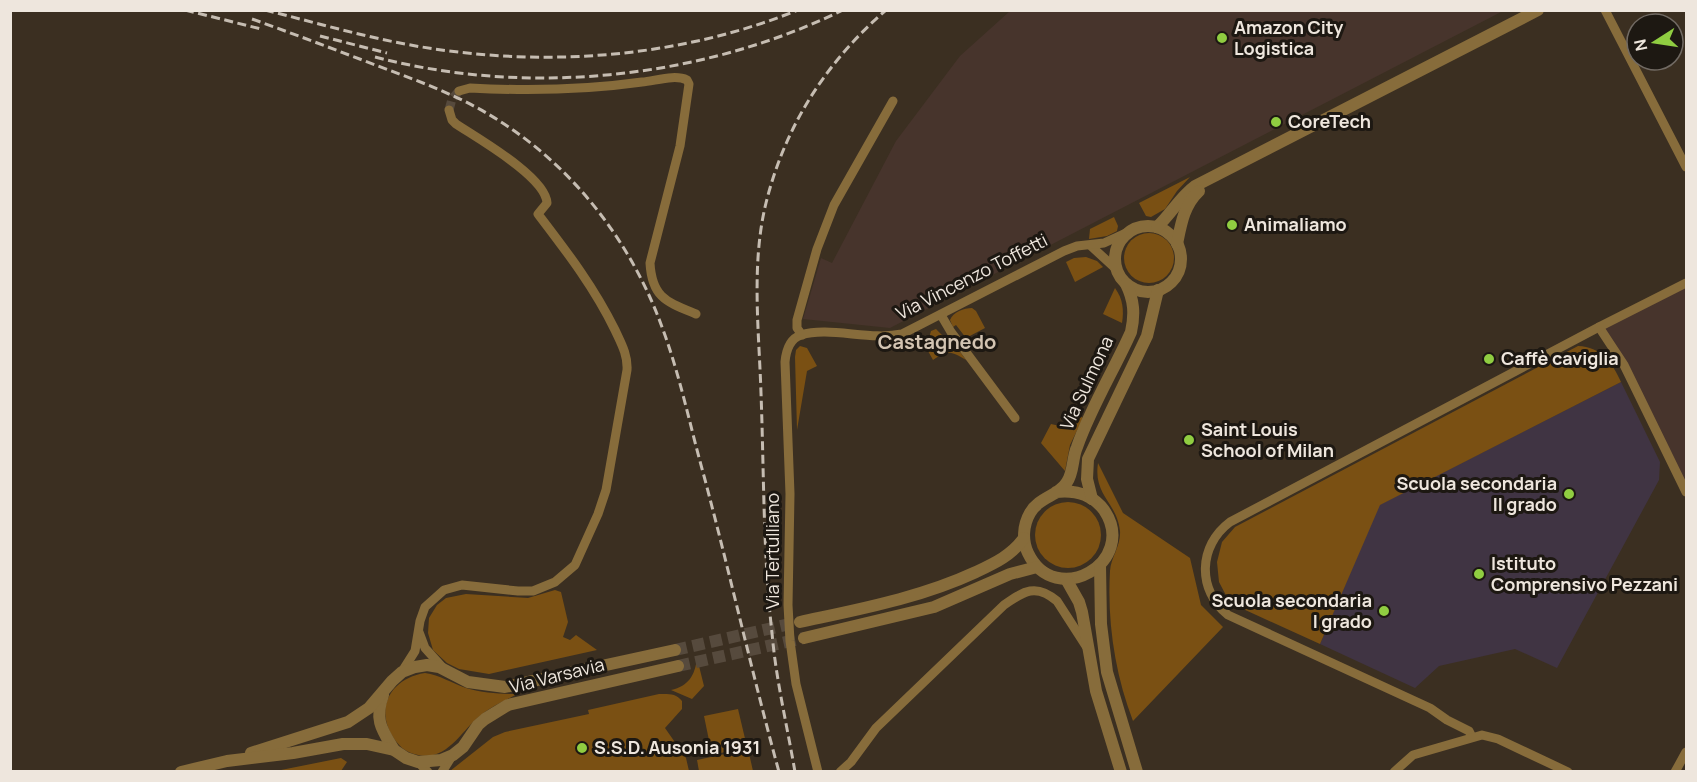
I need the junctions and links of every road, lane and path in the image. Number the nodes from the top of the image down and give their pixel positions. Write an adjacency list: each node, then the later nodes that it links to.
1 (1538, 10): 7 (street)
2 (1605, 10): 6 (street)
3 (459, 91): 16 (street)
4 (893, 101): 19 (street)
5 (449, 110): 29 (street)
6 (1686, 166)
7 (1209, 181): 8 (street); 10 (street)
8 (1157, 227): 9 (street, Via Vincenzo Toffetti); 10 (street)
9 (1128, 232): 11 (street, Via Vincenzo Toffetti); 12 (street)
10 (1177, 244): 15 (street)
11 (1091, 246): 12 (street); 17 (street, Via Vincenzo Toffetti)
12 (1116, 269): 14 (street)
13 (1686, 283): 18 (street)
14 (1126, 284): 15 (street); 21 (street, Via Sulmona)
15 (1158, 290): 23 (street, Via Sulmona)
16 (696, 314)
17 (941, 315): 19 (street, Via Vincenzo Toffetti); 20 (street)
18 (1599, 327): 22 (street); 37 (street)
19 (802, 335): 46 (street, Via Tertulliano)
20 (1015, 418)
21 (1056, 492): 23 (street); 24 (street, Via Sulmona)
22 (1686, 492)
23 (1092, 499): 25 (street, Via Sulmona)
24 (1024, 538): 26 (street); 28 (street)
25 (1100, 565): 27 (street); 49 (street, Via Sulmona)
26 (1037, 567): 27 (street); 30 (street)
27 (1066, 579): 31 (street)
28 (800, 622)
29 (419, 632): 34 (street); 35 (street)
30 (804, 638)
31 (1087, 647): 47 (street); 48 (street)
32 (675, 650): 35 (street, Via Varsavia)
33 (678, 666): 40 (street, Via Varsavia)
34 (402, 672): 35 (street, Via Varsavia); 36 (street)
35 (448, 672)
36 (384, 692): 38 (street); 41 (street)
37 (1477, 736): 50 (street); 51 (street)
38 (394, 750): 41 (street); 42 (street)
39 (1686, 752): 52 (street)
40 (453, 755): 42 (street); 45 (street)
41 (227, 761): 43 (street)
42 (418, 762): 44 (street)
43 (181, 771)
44 (428, 771)
45 (442, 771)
46 (818, 771)
47 (840, 771)
48 (1121, 771)
49 (1137, 771)
50 (1395, 771)
51 (1568, 771)
52 (1676, 771)

